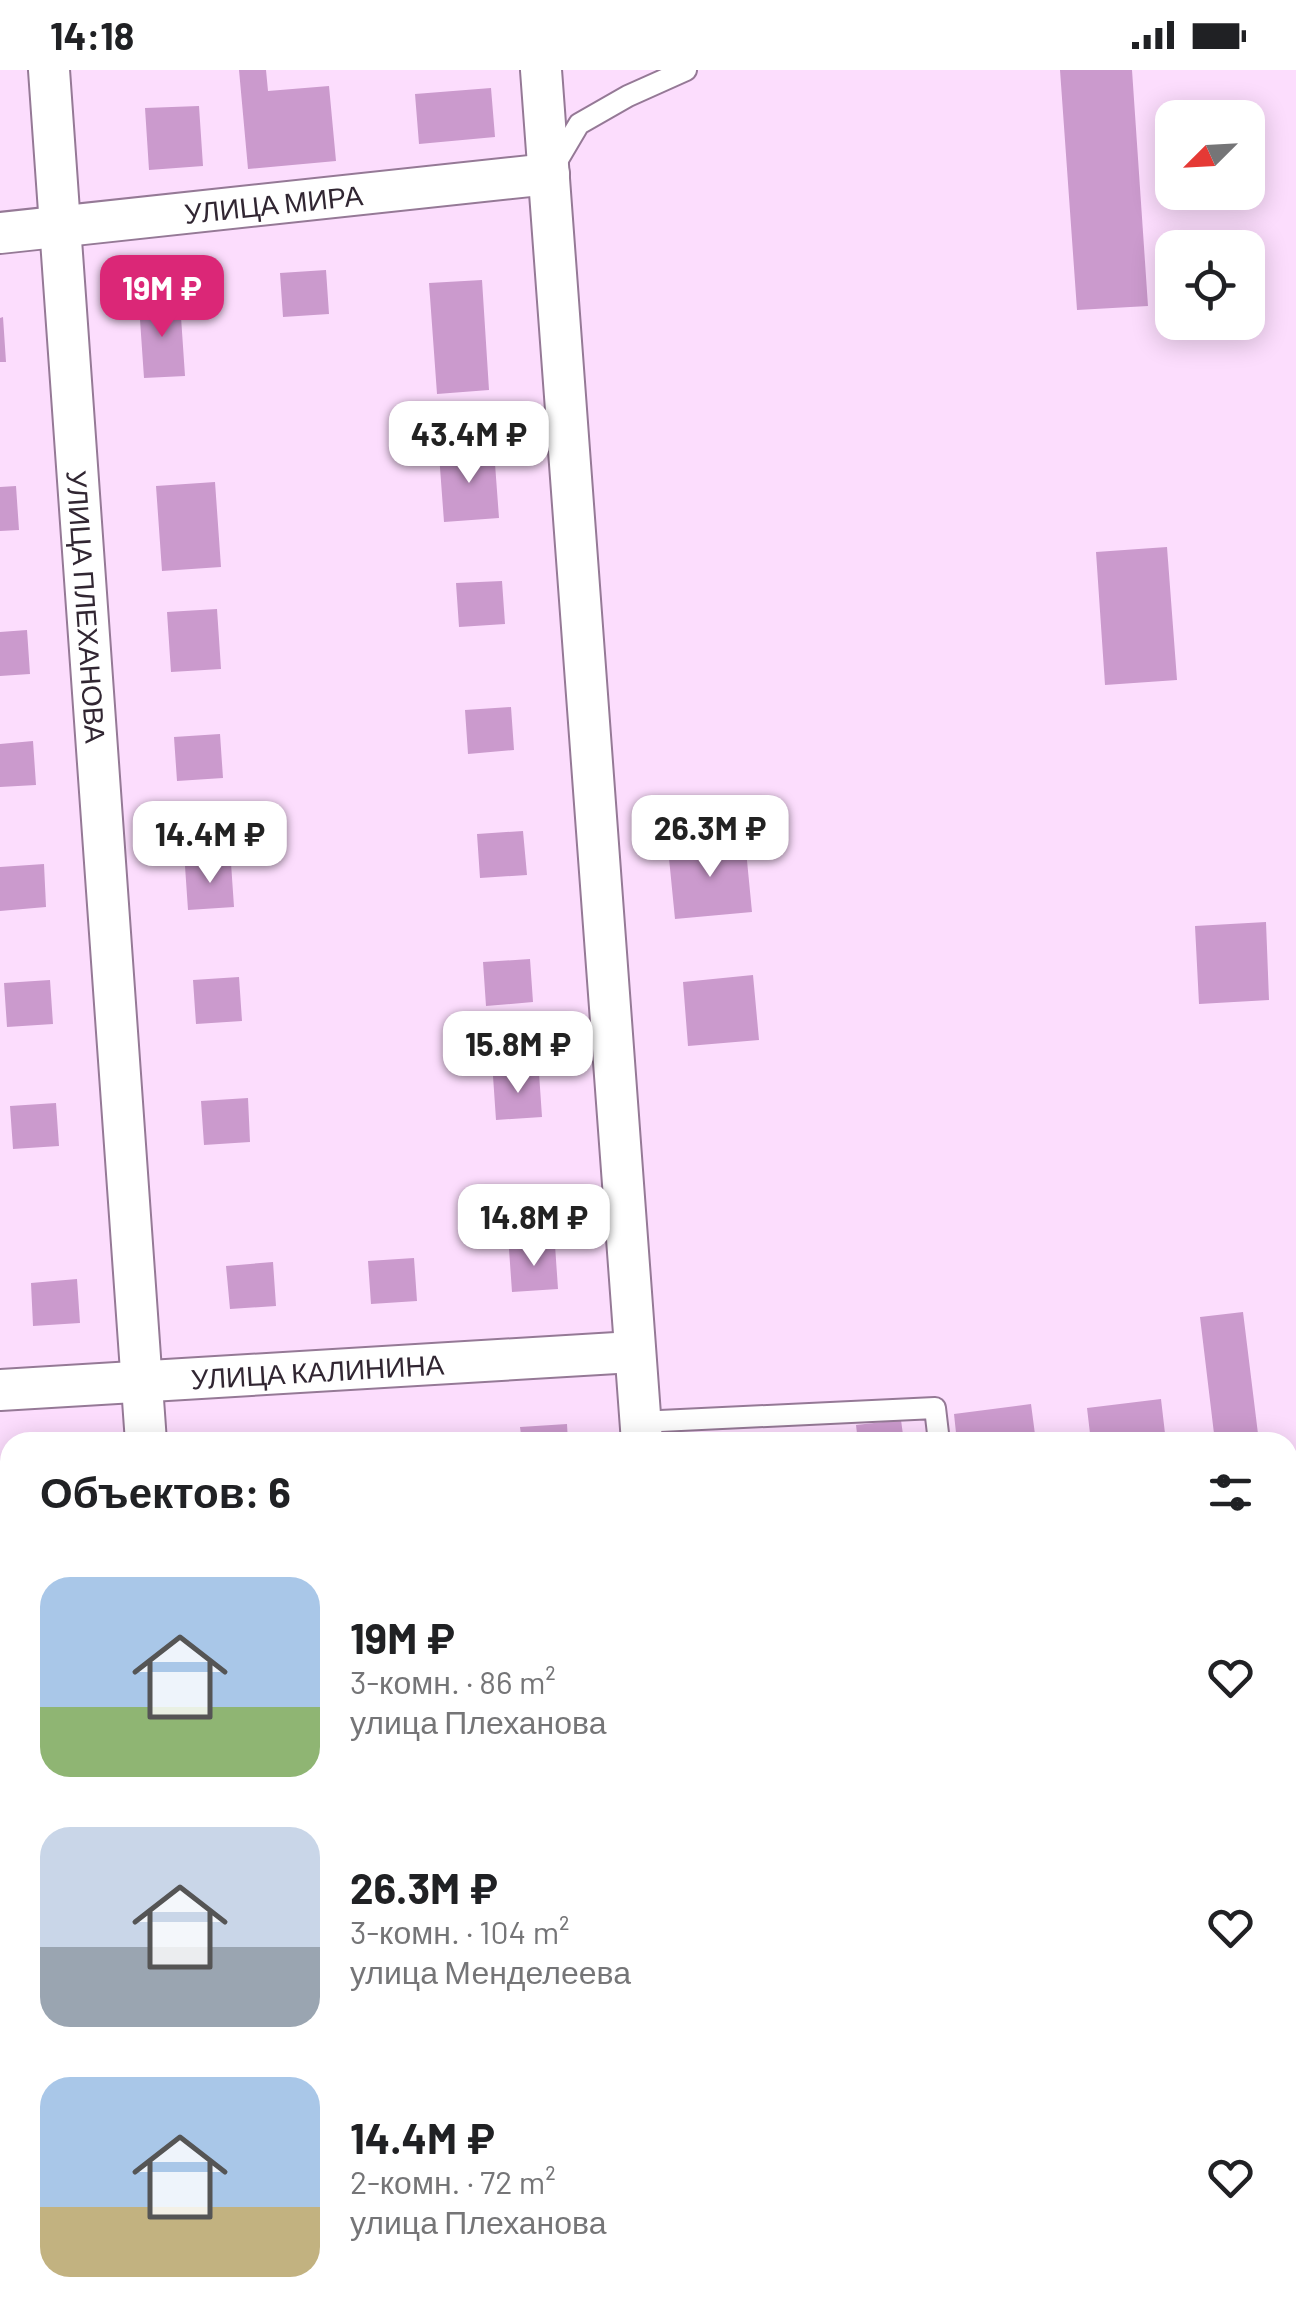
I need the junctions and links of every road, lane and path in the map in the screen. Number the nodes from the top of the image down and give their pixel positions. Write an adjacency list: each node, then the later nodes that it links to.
1 (49, 70): 5 (street, УЛИЦА ПЛЕХАНОВА)
2 (541, 70): 4 (street)
3 (686, 70): 4 (lane)
4 (549, 174): 5 (street, УЛИЦА МИРА); 7 (street)
5 (60, 228): 6 (street, УЛИЦА МИРА); 8 (street, УЛИЦА ПЛЕХАНОВА)
6 (0, 234)
7 (633, 1352): 8 (street, УЛИЦА КАЛИНИНА); 11 (street)
8 (141, 1380): 9 (street, УЛИЦА КАЛИНИНА); 10 (street, УЛИЦА ПЛЕХАНОВА)
9 (0, 1390)
10 (145, 1432)
11 (641, 1432): 12 (lane)
12 (938, 1432)

